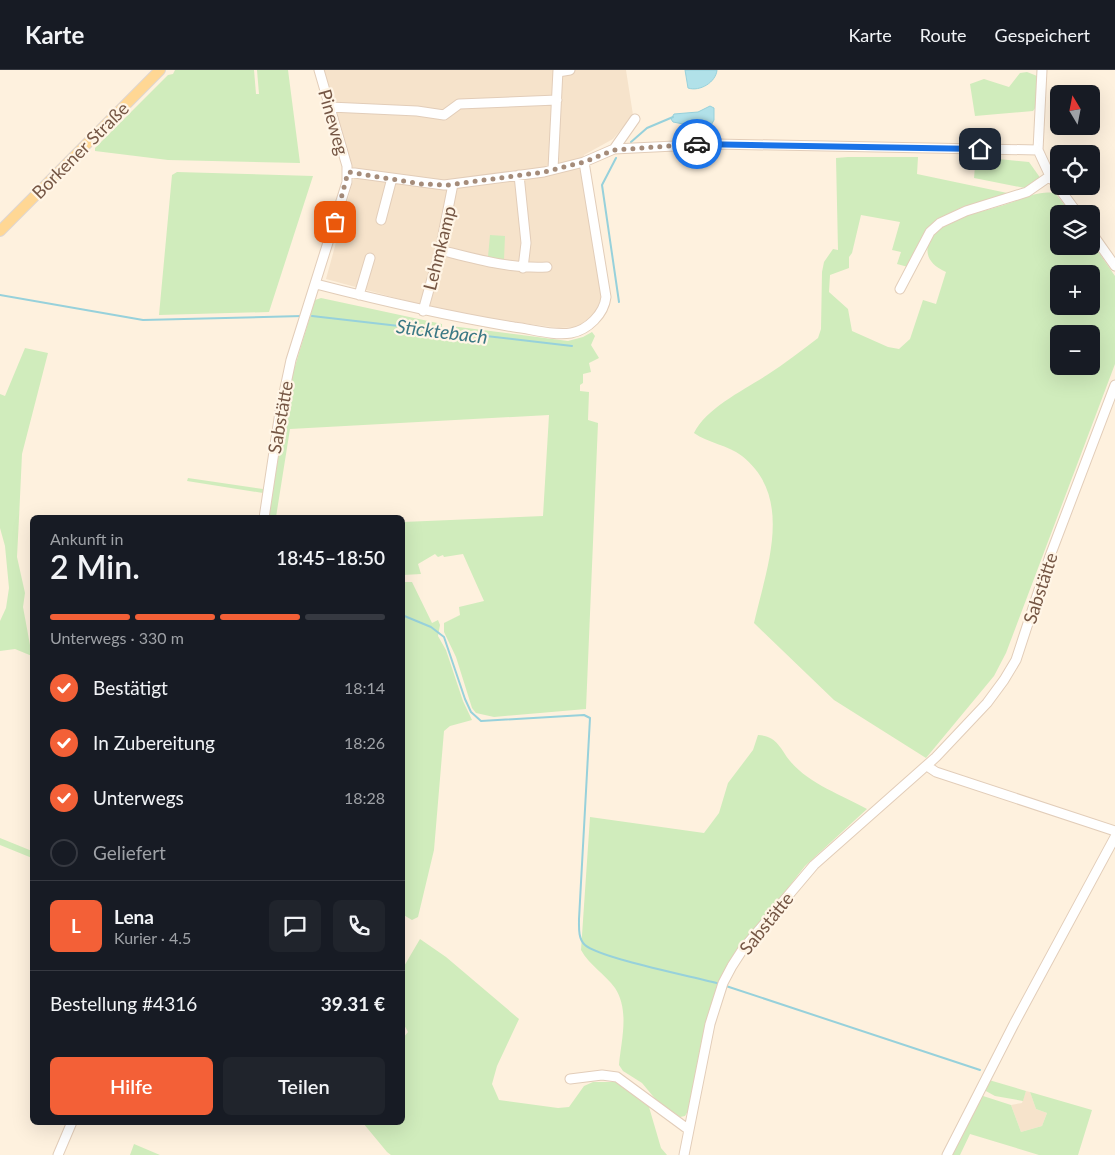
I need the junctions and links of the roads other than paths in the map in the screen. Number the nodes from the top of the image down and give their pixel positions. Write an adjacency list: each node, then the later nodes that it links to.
1 (160, 70): 19 (main road, Borkener Straße)
2 (319, 70): 7 (street, Pineweg)
3 (570, 70): 5 (street)
4 (1042, 70): 10 (street)
5 (558, 71): 6 (street)
6 (556, 100): 7 (street); 12 (street)
7 (330, 107): 13 (street, Pineweg)
8 (635, 119): 9 (street)
9 (614, 150): 10 (street); 11 (street)
10 (1038, 150): 15 (street)
11 (584, 162): 12 (street); 29 (street)
12 (553, 170): 14 (street)
13 (348, 172): 16 (street); 26 (street, Pineweg)
14 (519, 175): 17 (street); 25 (street)
15 (1050, 176): 27 (street)
16 (392, 178): 17 (street); 18 (street)
17 (453, 184): 21 (street, Lehmkamp)
18 (380, 220)
19 (0, 230)
20 (1100, 245): 23 (street)
21 (440, 250): 25 (street); 29 (street, Lehmkamp)
22 (370, 258): 28 (street)
23 (1115, 266)
24 (547, 267): 25 (street)
25 (523, 268)
26 (316, 284): 28 (street); 30 (street, Pineweg)
27 (900, 289)
28 (359, 295): 29 (street)
29 (423, 311)
30 (306, 318): 33 (street, Sabstätte)
31 (1115, 385): 32 (street, Sabstätte)
32 (1112, 404): 34 (street, Sabstätte)
33 (264, 515)
34 (927, 766): 35 (street); 39 (street, Sabstätte)
35 (1115, 832)
36 (1115, 836): 42 (street)
37 (570, 1079): 39 (street)
38 (71, 1125): 40 (street)
39 (689, 1130): 41 (street, Sabstätte)
40 (58, 1155)
41 (684, 1155)
42 (947, 1155)

